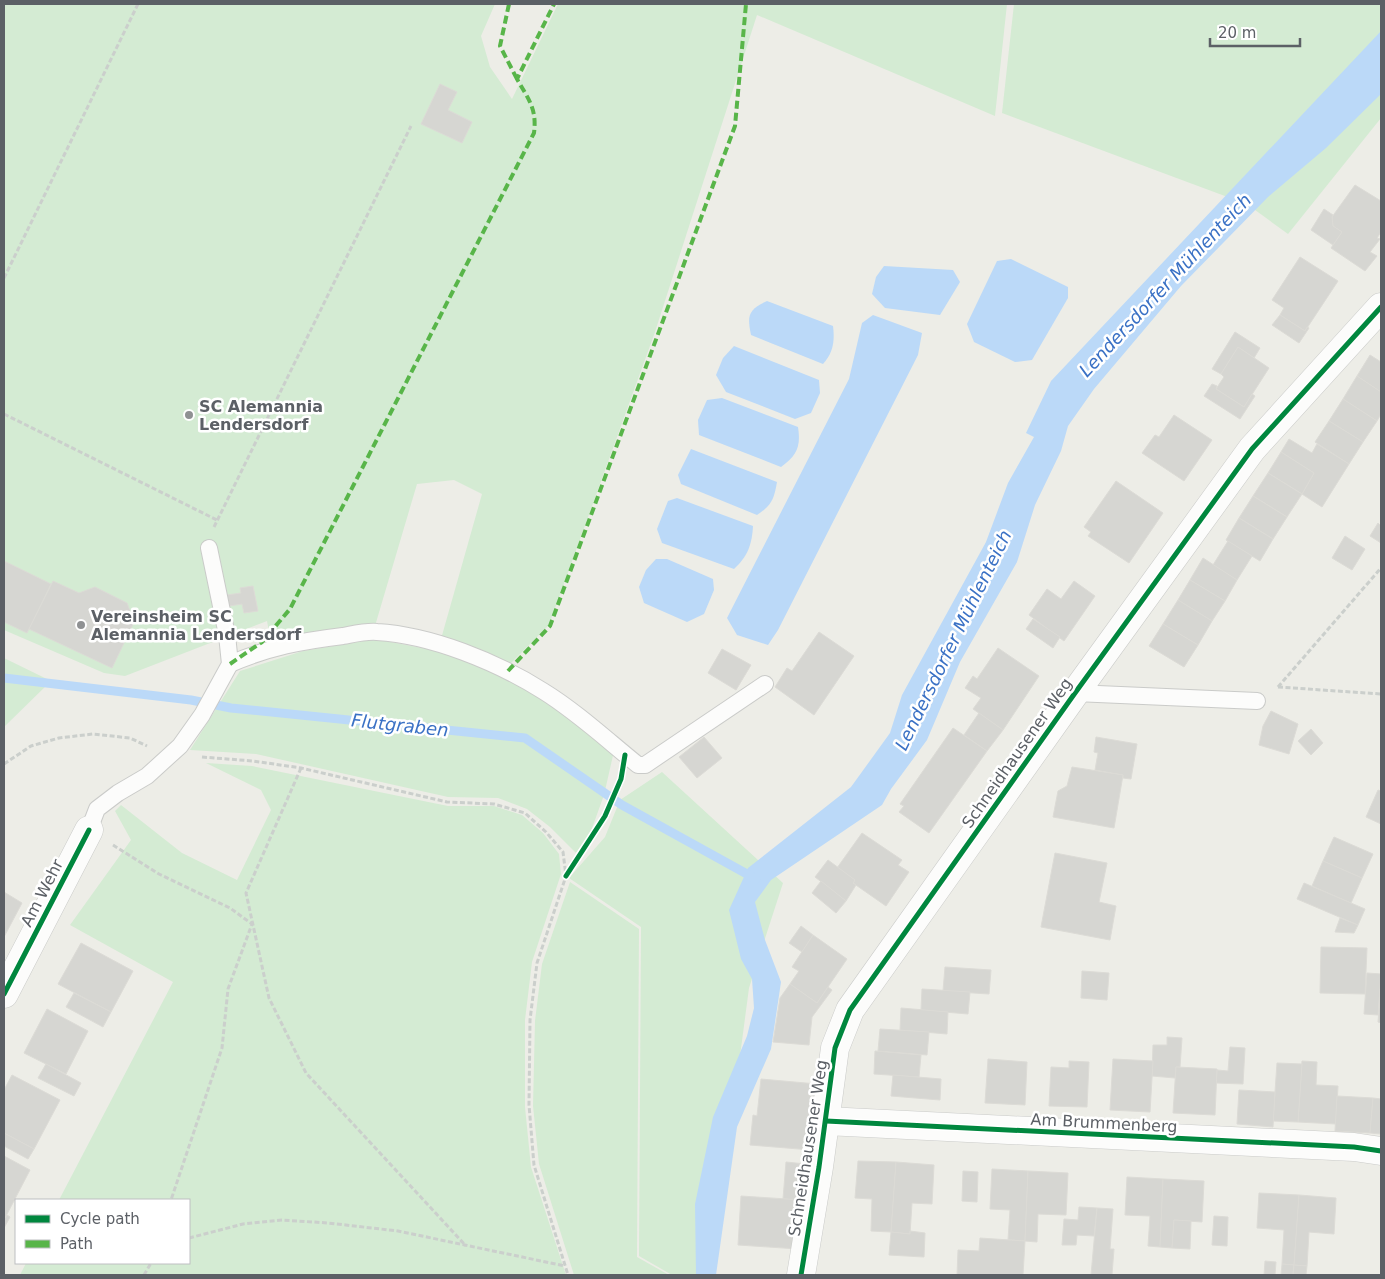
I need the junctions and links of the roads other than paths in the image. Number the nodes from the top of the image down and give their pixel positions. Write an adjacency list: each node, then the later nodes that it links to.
1 (1379, 312): 5 (street, Schneidhausener Weg)
2 (210, 548): 3 (lane)
3 (230, 664): 4 (lane); 7 (lane)
4 (765, 684)
5 (1075, 693): 6 (lane); 9 (street, Schneidhausener Weg)
6 (1257, 701)
7 (89, 830): 8 (street, Am Wehr)
8 (4, 994)
9 (826, 1121): 10 (street, Am Brummenberg); 11 (street, Schneidhausener Weg)
10 (1381, 1151)
11 (801, 1275)

